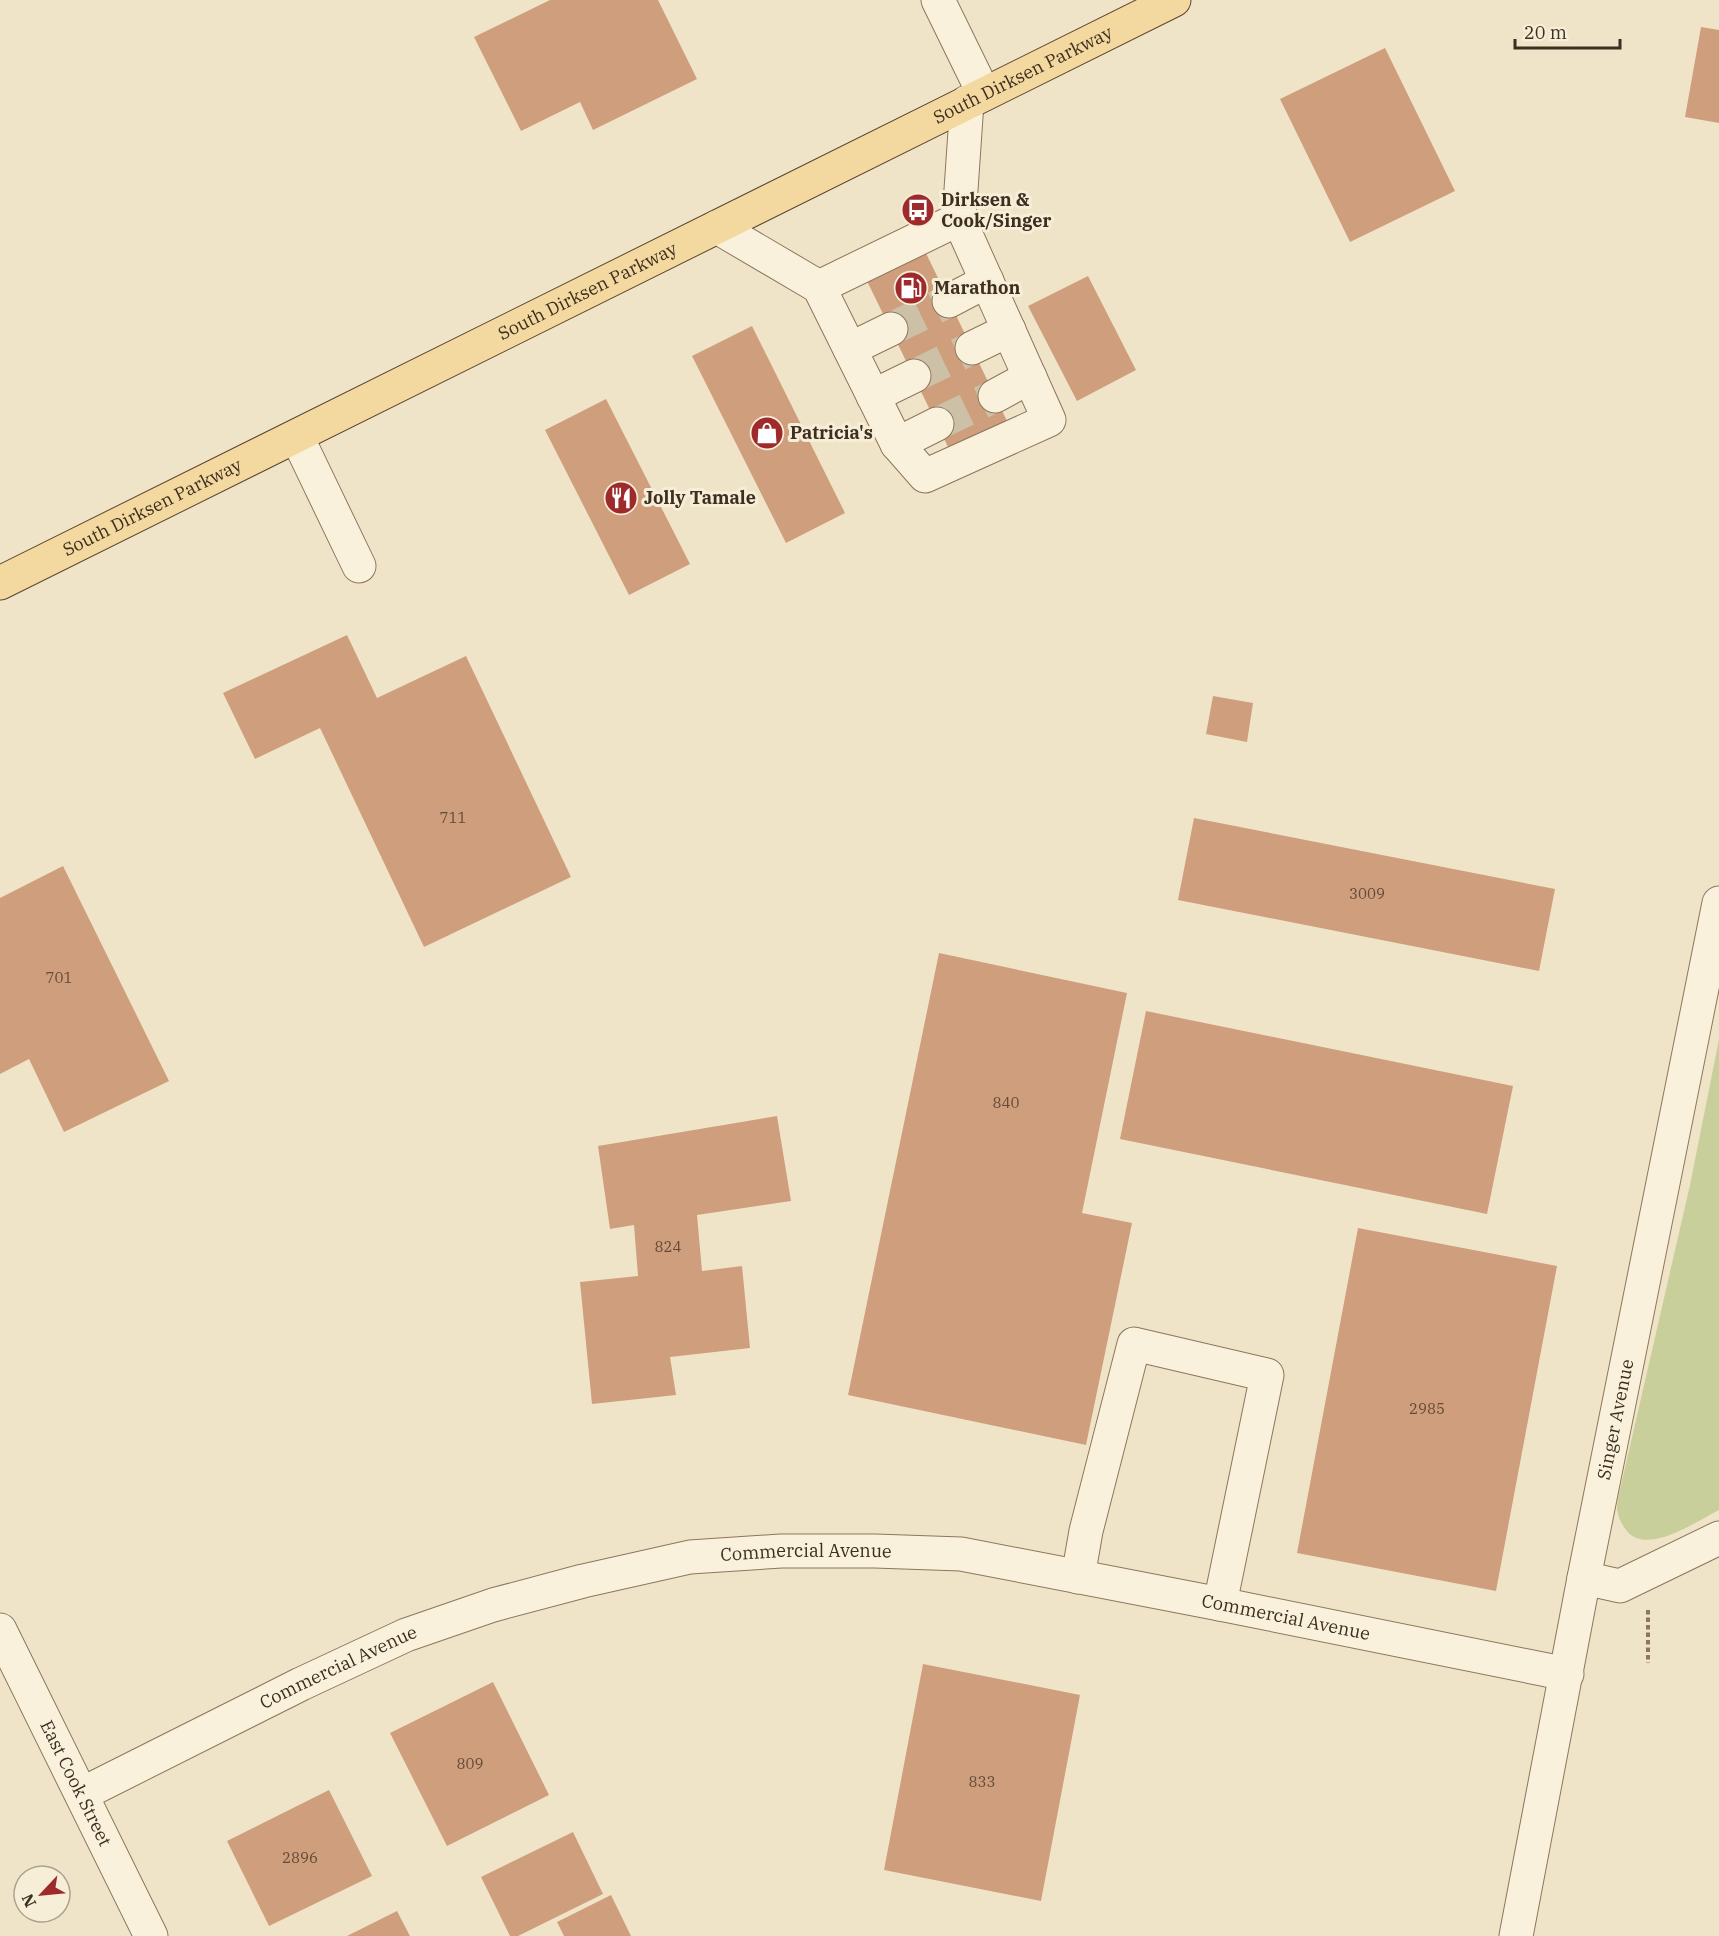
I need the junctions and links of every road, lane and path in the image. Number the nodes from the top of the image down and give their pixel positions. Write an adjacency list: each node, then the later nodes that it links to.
1 (938, 0): 3 (street)
2 (1174, 0): 3 (main road, South Dirksen Parkway)
3 (975, 98): 4 (street); 5 (main road, South Dirksen Parkway)
4 (958, 219): 6 (street); 7 (street)
5 (717, 227): 7 (street); 18 (main road, South Dirksen Parkway)
6 (987, 281): 8 (street); 10 (street)
7 (819, 287): 12 (street)
8 (949, 301)
9 (891, 329): 12 (street)
10 (1009, 330): 11 (street); 14 (street)
11 (972, 348)
12 (850, 349): 15 (street)
13 (914, 376): 15 (street)
14 (1030, 377): 16 (street); 19 (street)
15 (873, 396): 19 (street)
16 (995, 396)
17 (937, 424): 19 (street)
18 (297, 437): 20 (street); 21 (main road, South Dirksen Parkway)
19 (897, 444)
20 (359, 566)
21 (0, 583)
22 (1719, 903): 25 (street, Singer Avenue)
23 (1719, 1538): 25 (street)
24 (1078, 1577): 27 (street, Commercial Avenue); 27 (street); 31 (street, Commercial Avenue)
25 (1584, 1578): 30 (street, Singer Avenue)
26 (1647, 1602): 29 (path)
27 (1220, 1604): 30 (street, Commercial Avenue)
28 (0, 1630): 31 (street, East Cook Street)
29 (1648, 1663)
30 (1566, 1674): 33 (street, Singer Avenue)
31 (82, 1794): 32 (street, East Cook Street)
32 (151, 1936)
33 (1516, 1936)

